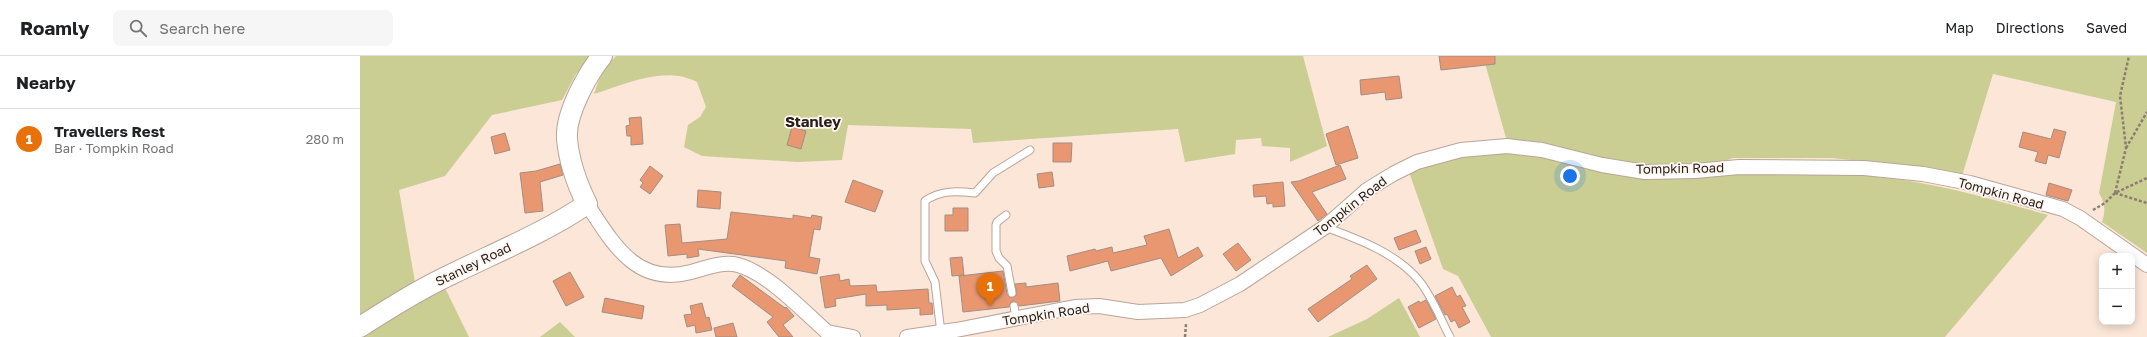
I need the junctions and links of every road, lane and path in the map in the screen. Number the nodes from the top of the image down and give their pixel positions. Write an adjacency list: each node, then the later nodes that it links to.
1 (602, 56): 9 (street)
2 (2129, 56): 4 (path)
3 (2147, 112): 4 (path)
4 (2126, 148): 7 (path)
5 (1030, 150): 16 (lane)
6 (2147, 178): 7 (path)
7 (2115, 193): 8 (path); 11 (path)
8 (2147, 203)
9 (587, 204): 15 (street, Stanley Road); 18 (street)
10 (1006, 215): 14 (lane)
11 (2080, 218): 12 (street, Tompkin Road); 13 (street, Tompkin Road)
12 (1324, 227): 17 (street, Tompkin Road); 21 (lane)
13 (2147, 265)
14 (1012, 293)
15 (360, 328)
16 (942, 333): 17 (street, Tompkin Road); 20 (street, Tompkin Road)
17 (956, 334)
18 (827, 335): 19 (street)
19 (853, 337)
20 (907, 337)
21 (1450, 337)

